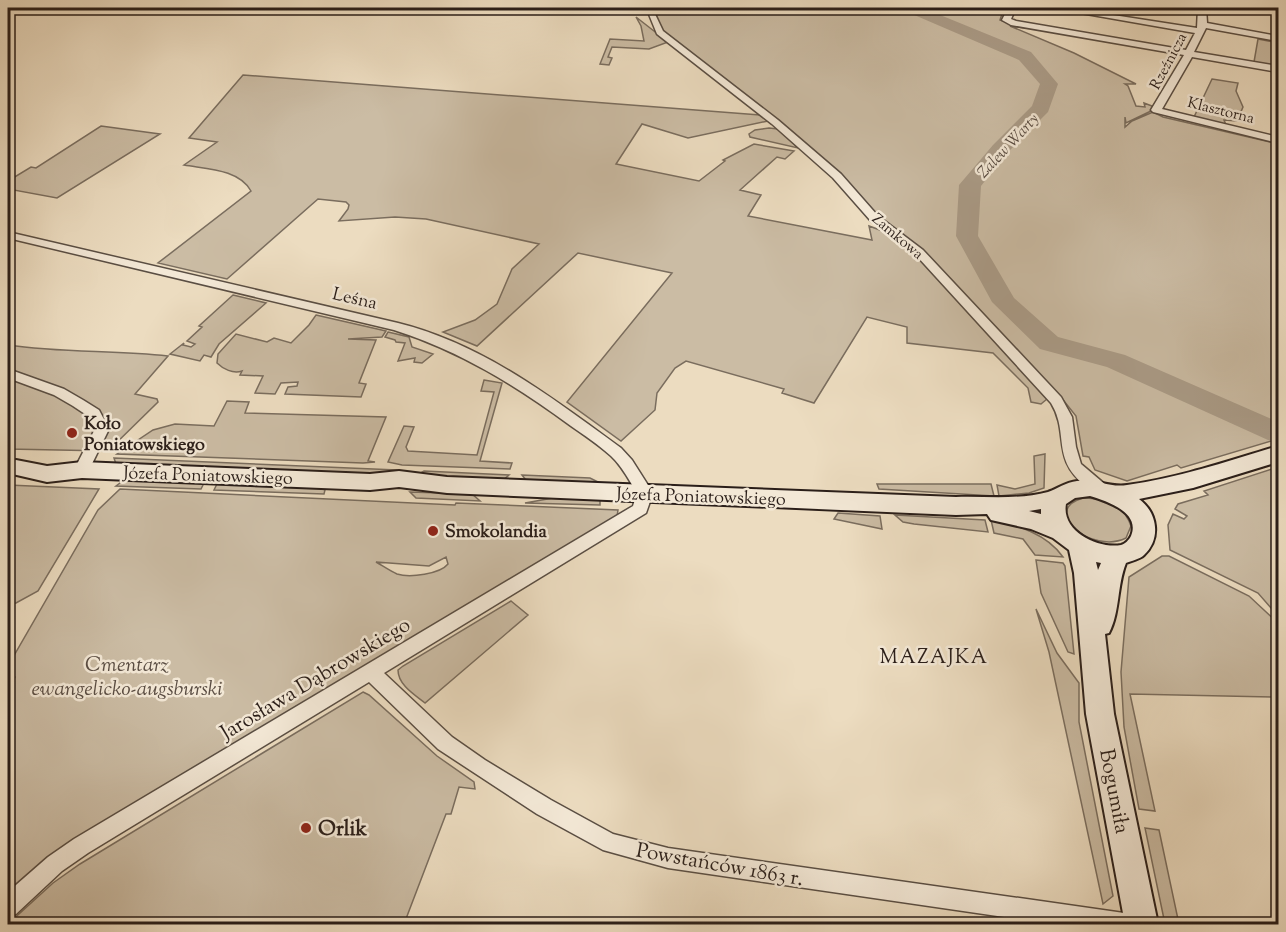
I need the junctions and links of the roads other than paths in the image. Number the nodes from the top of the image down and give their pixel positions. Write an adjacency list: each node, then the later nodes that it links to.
1 (1012, 8): 7 (street)
2 (1056, 8): 5 (street)
3 (1202, 8): 5 (street)
4 (651, 14): 14 (street, Zamkowa)
5 (1201, 28): 6 (street); 7 (street, Rzeźnicza)
6 (1278, 38)
7 (1190, 53): 8 (street); 9 (street, Rzeźnicza)
8 (1278, 69)
9 (1156, 110): 10 (street, Klasztorna)
10 (1278, 140)
11 (8, 235): 19 (street, Leśna)
12 (8, 373): 16 (street)
13 (1278, 454): 17 (street)
14 (1074, 466): 18 (street); 20 (street, Zamkowa)
15 (12, 467): 16 (street, Józefa Poniatowskiego)
16 (82, 470): 19 (street, Józefa Poniatowskiego)
17 (1193, 480): 18 (street); 22 (street)
18 (1108, 492): 20 (street); 22 (street)
19 (645, 493): 21 (street, Józefa Poniatowskiego); 26 (street, Jarosława Dąbrowskiego)
20 (1061, 495): 21 (street, Józefa Poniatowskiego); 23 (street)
21 (956, 506): 23 (street, Józefa Poniatowskiego)
22 (1144, 523): 24 (street)
23 (1071, 538): 24 (street); 25 (street, Bogumiła)
24 (1117, 554): 25 (street, Bogumiła)
25 (1096, 656): 29 (street, Bogumiła)
26 (371, 672): 27 (street, Jarosława Dąbrowskiego); 28 (street, Powstańców 1863 r.)
27 (8, 906)
28 (1124, 924)
29 (1142, 924)

